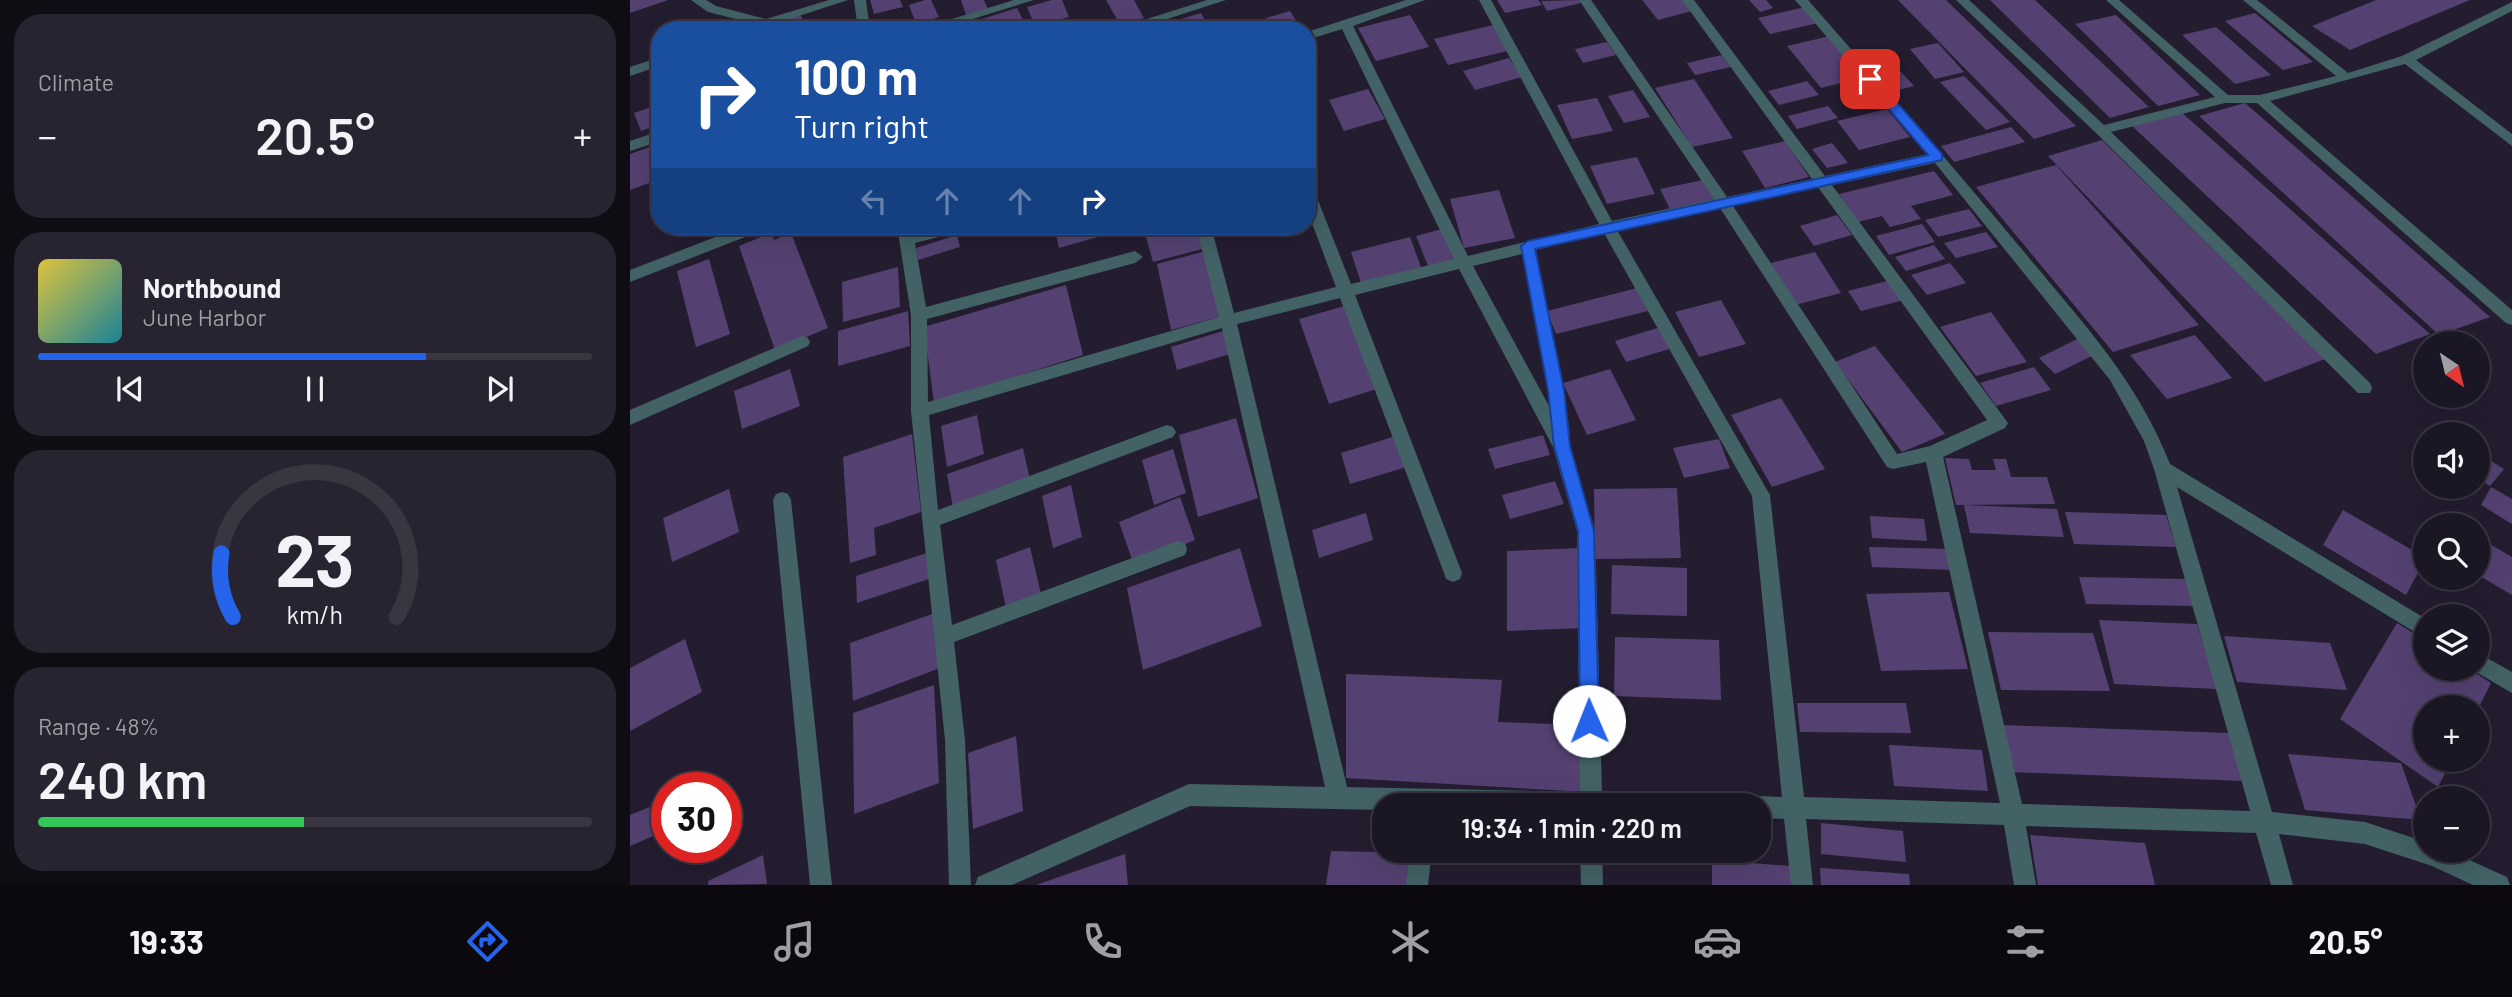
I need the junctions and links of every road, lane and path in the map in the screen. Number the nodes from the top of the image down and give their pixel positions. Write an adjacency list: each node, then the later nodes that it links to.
1 (697, 0): 16 (street)
2 (842, 0): 17 (street)
3 (860, 0): 18 (street)
4 (1028, 0): 19 (street)
5 (1220, 0): 20 (street)
6 (1419, 0): 21 (street)
7 (1485, 0): 38 (street)
8 (1585, 0): 36 (street)
9 (1688, 0): 35 (street)
10 (1801, 0): 34 (street)
11 (1962, 0): 30 (street)
12 (2112, 0): 28 (street)
13 (2249, 0): 27 (street)
14 (2512, 6): 15 (street)
15 (2497, 15): 22 (street); 24 (street)
16 (759, 21)
17 (767, 21)
18 (863, 21)
19 (954, 21)
20 (1149, 21)
21 (1345, 23): 23 (street); 44 (street)
22 (2512, 26)
23 (1316, 33)
24 (2407, 59): 27 (street); 32 (street)
25 (651, 64): 26 (street)
26 (630, 72)
27 (2346, 78): 29 (street)
28 (2225, 99): 29 (street); 30 (street)
29 (2260, 99): 48 (street)
30 (2101, 130): 51 (street)
31 (651, 139): 33 (street)
32 (2512, 141)
33 (630, 146)
34 (1938, 157): 35 (street); 57 (street)
35 (1822, 183): 36 (street); 56 (street)
36 (1724, 203): 38 (street); 56 (street)
37 (1316, 213): 46 (street)
38 (1608, 227): 42 (street); 70 (street)
39 (735, 235): 45 (street)
40 (906, 235): 47 (street)
41 (1205, 235): 49 (street)
42 (1528, 246): 44 (street); 55 (street)
43 (1135, 257): 47 (street)
44 (1464, 264): 46 (street); 55 (street)
45 (630, 276)
46 (1346, 291): 49 (street); 61 (street)
47 (919, 315): 52 (street)
48 (2512, 319)
49 (1229, 320): 52 (street); 67 (street)
50 (803, 342): 53 (street)
51 (2364, 388)
52 (920, 411): 59 (street)
53 (630, 418)
54 (1167, 432): 59 (street)
55 (1562, 446): 66 (street)
56 (1933, 453): 71 (street)
57 (2163, 468): 62 (street); 72 (street)
58 (782, 500): 75 (street)
59 (930, 521): 63 (street)
60 (1178, 549): 63 (street)
61 (1453, 573)
62 (2413, 622)
63 (944, 637): 76 (street)
64 (2490, 669): 65 (street)
65 (2512, 683)
66 (1591, 793)
67 (1339, 800): 68 (street); 77 (street)
68 (1372, 801)
69 (1771, 807): 70 (street)
70 (1796, 808): 71 (street); 80 (street)
71 (2012, 813): 72 (street); 81 (street)
72 (2264, 822): 82 (street); 83 (street)
73 (1420, 863): 78 (street)
74 (1591, 863): 79 (street)
75 (821, 885)
76 (960, 885)
77 (986, 885)
78 (1418, 885)
79 (1592, 885)
80 (1802, 885)
81 (2025, 885)
82 (2282, 885)
83 (2499, 885)

